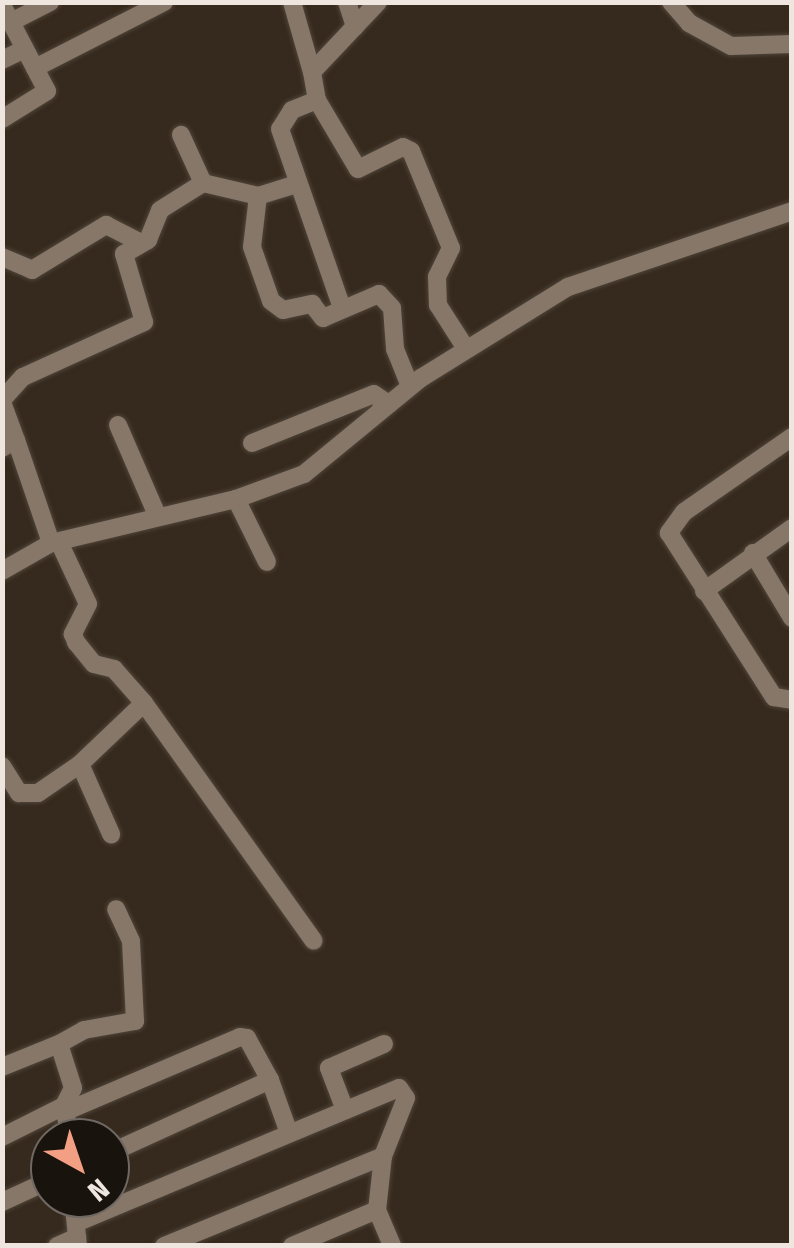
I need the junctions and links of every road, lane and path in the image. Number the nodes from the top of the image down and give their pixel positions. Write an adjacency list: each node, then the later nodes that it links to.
1 (50, 2): 8 (street)
2 (164, 2): 13 (street)
3 (292, 2): 14 (street)
4 (348, 2): 9 (street)
5 (378, 2): 9 (street)
6 (671, 2): 10 (street)
7 (2, 4): 8 (street)
8 (11, 22): 11 (street)
9 (355, 26): 14 (street)
10 (792, 44)
11 (25, 49): 12 (street); 13 (street)
12 (2, 60)
13 (34, 68): 16 (street)
14 (312, 72): 15 (street)
15 (317, 100): 19 (street); 25 (street)
16 (2, 119)
17 (181, 135): 18 (street)
18 (204, 182): 20 (street); 22 (street)
19 (298, 184): 20 (street); 24 (street)
20 (258, 196): 24 (street)
21 (785, 211): 25 (street)
22 (141, 243): 23 (street); 27 (street)
23 (2, 257)
24 (341, 306): 26 (street)
25 (465, 347): 26 (street)
26 (410, 386): 28 (street)
27 (2, 401): 32 (street)
28 (381, 408): 31 (street); 33 (street)
29 (118, 425): 34 (street)
30 (792, 437): 40 (street)
31 (252, 443)
32 (9, 444): 36 (street)
33 (236, 499): 34 (street); 38 (street)
34 (156, 515): 36 (street)
35 (792, 528): 37 (street)
36 (55, 542): 39 (street); 43 (street)
37 (753, 554): 40 (street); 41 (street)
38 (267, 562)
39 (3, 570)
40 (704, 591): 42 (street)
41 (792, 618)
42 (792, 700)
43 (144, 703): 44 (street); 48 (street)
44 (80, 764): 45 (street); 46 (street)
45 (2, 766)
46 (111, 834)
47 (116, 909): 49 (street)
48 (314, 942)
49 (59, 1044): 51 (street); 53 (street)
50 (384, 1044): 54 (street)
51 (2, 1067)
52 (270, 1080): 53 (street); 56 (street); 58 (street)
53 (66, 1108): 55 (street); 57 (street)
54 (346, 1110): 56 (street); 59 (street)
55 (67, 1118)
56 (289, 1134): 63 (street)
57 (2, 1137)
58 (130, 1144)
59 (383, 1156): 62 (street); 65 (street)
60 (30, 1189): 61 (street)
61 (2, 1202)
62 (376, 1210): 66 (street); 67 (street)
63 (77, 1235): 64 (street)
64 (57, 1246)
65 (164, 1246)
66 (292, 1246)
67 (392, 1246)

